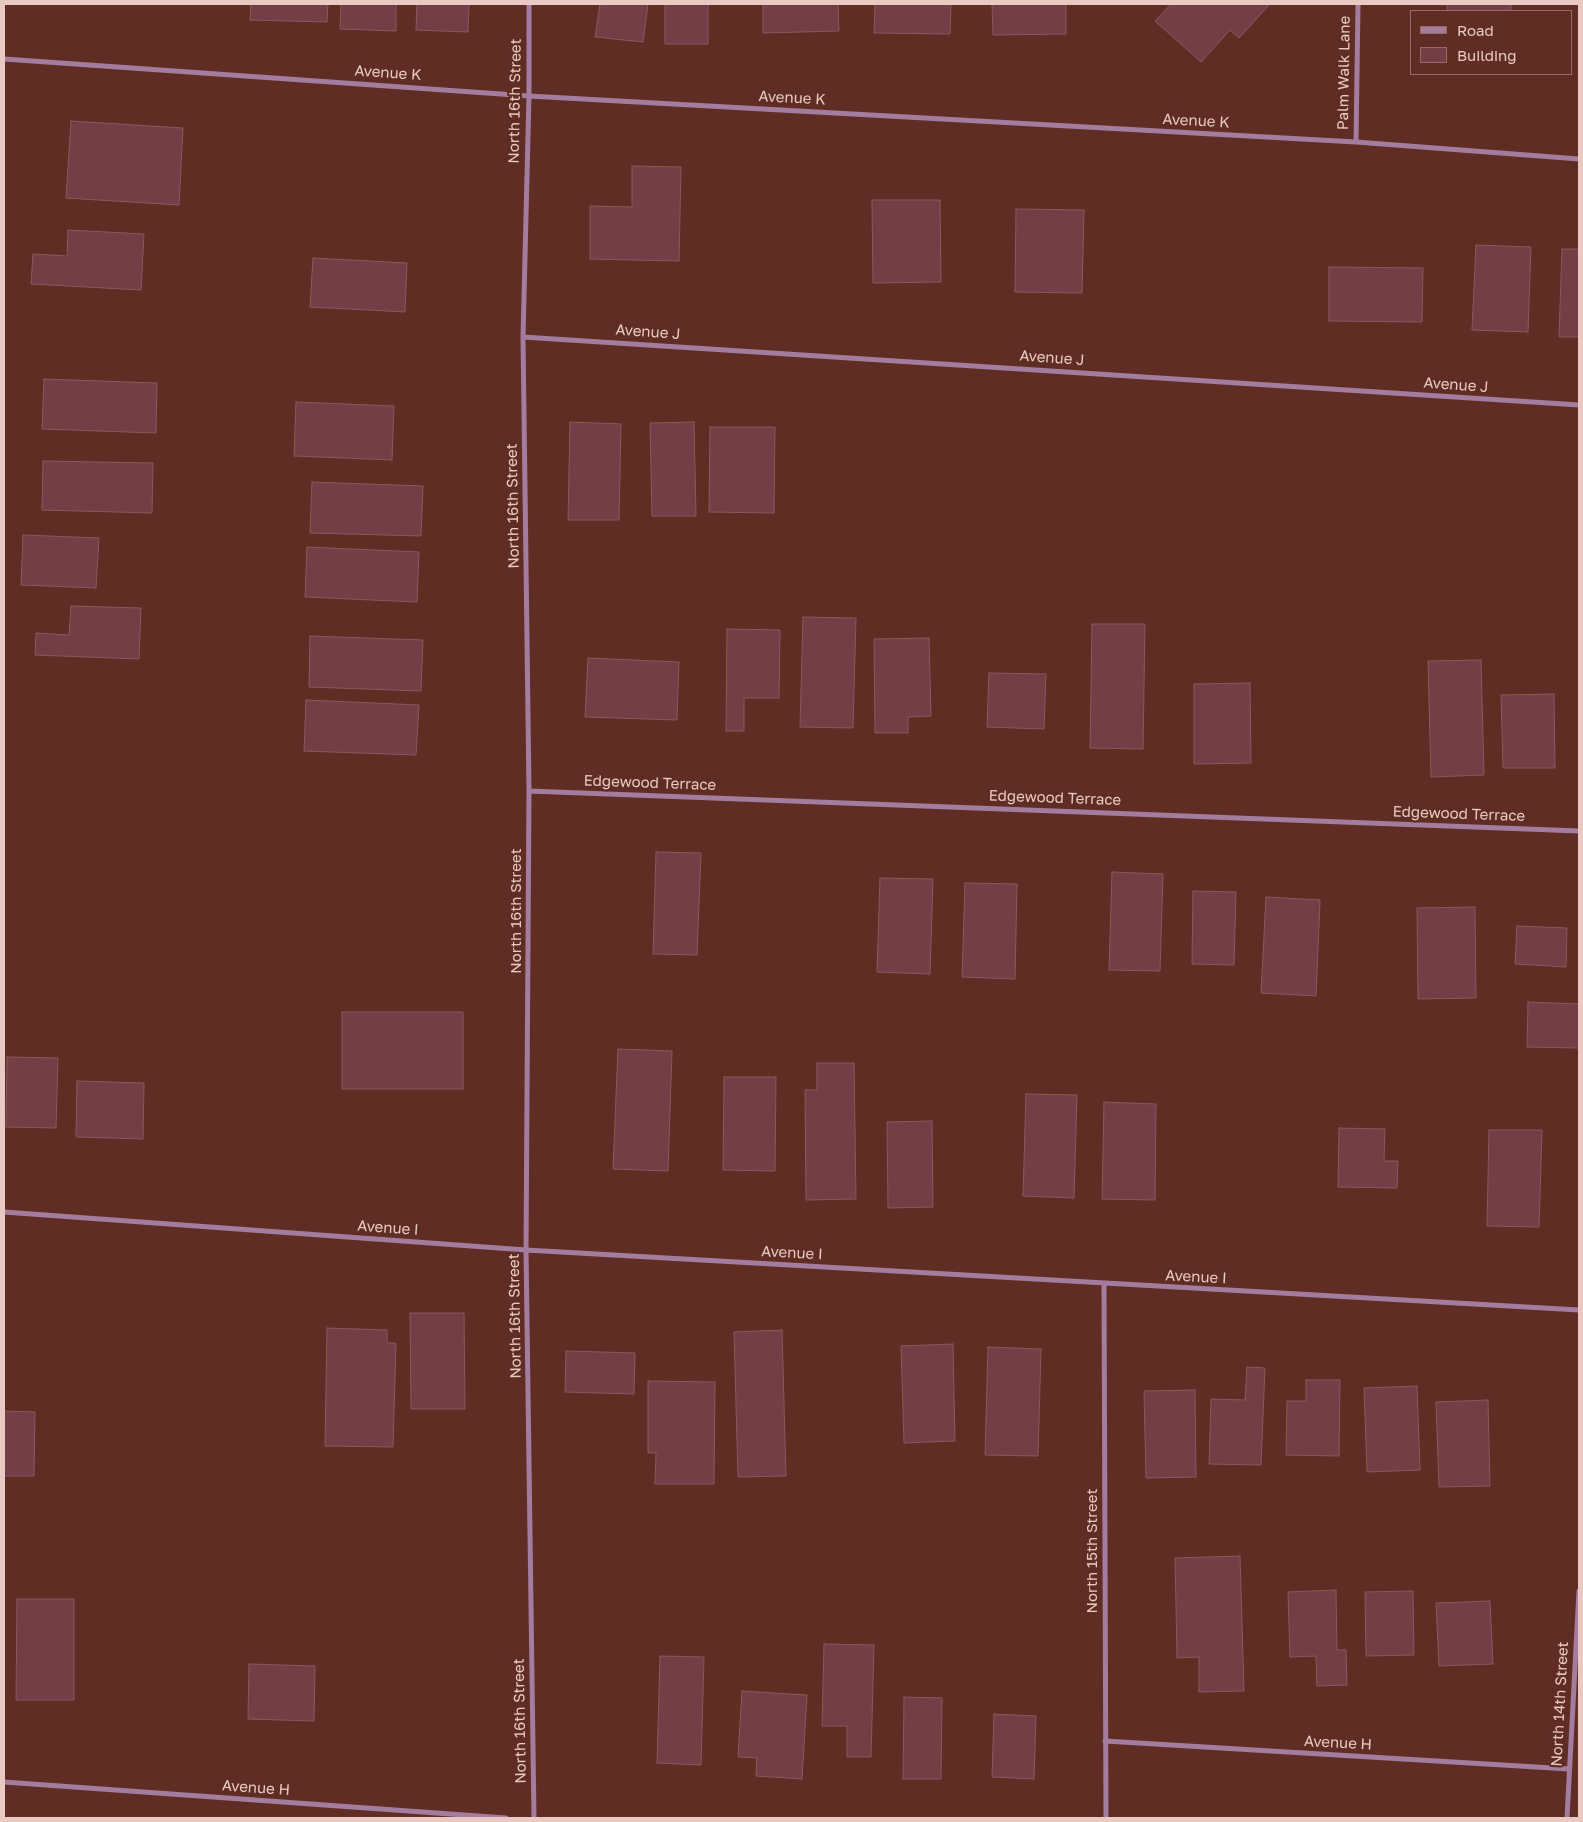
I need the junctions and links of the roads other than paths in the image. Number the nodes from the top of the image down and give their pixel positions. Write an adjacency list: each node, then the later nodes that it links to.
1 (529, 4): 4 (street, North 16th Street)
2 (1358, 4): 5 (street, Palm Walk Lane)
3 (4, 59): 4 (street, Avenue K)
4 (529, 96): 5 (street, Avenue K); 7 (street, North 16th Street)
5 (1356, 142): 6 (street, Avenue K)
6 (1579, 159)
7 (523, 336): 8 (street, Avenue J); 9 (street, North 16th Street)
8 (1579, 405)
9 (529, 790): 10 (street, Edgewood Terrace); 12 (street, North 16th Street)
10 (1579, 831)
11 (4, 1212): 12 (street, Avenue I)
12 (526, 1250): 13 (street, Avenue I); 20 (street, North 16th Street)
13 (1104, 1284): 14 (street, Avenue I); 16 (street, North 15th Street)
14 (1579, 1310)
15 (1579, 1592): 17 (street, North 14th Street)
16 (1105, 1741): 17 (street, Avenue H); 21 (street, North 15th Street)
17 (1569, 1769): 22 (street, North 14th Street)
18 (4, 1782): 19 (street, Avenue H)
19 (506, 1818)
20 (534, 1818)
21 (1106, 1818)
22 (1567, 1818)

